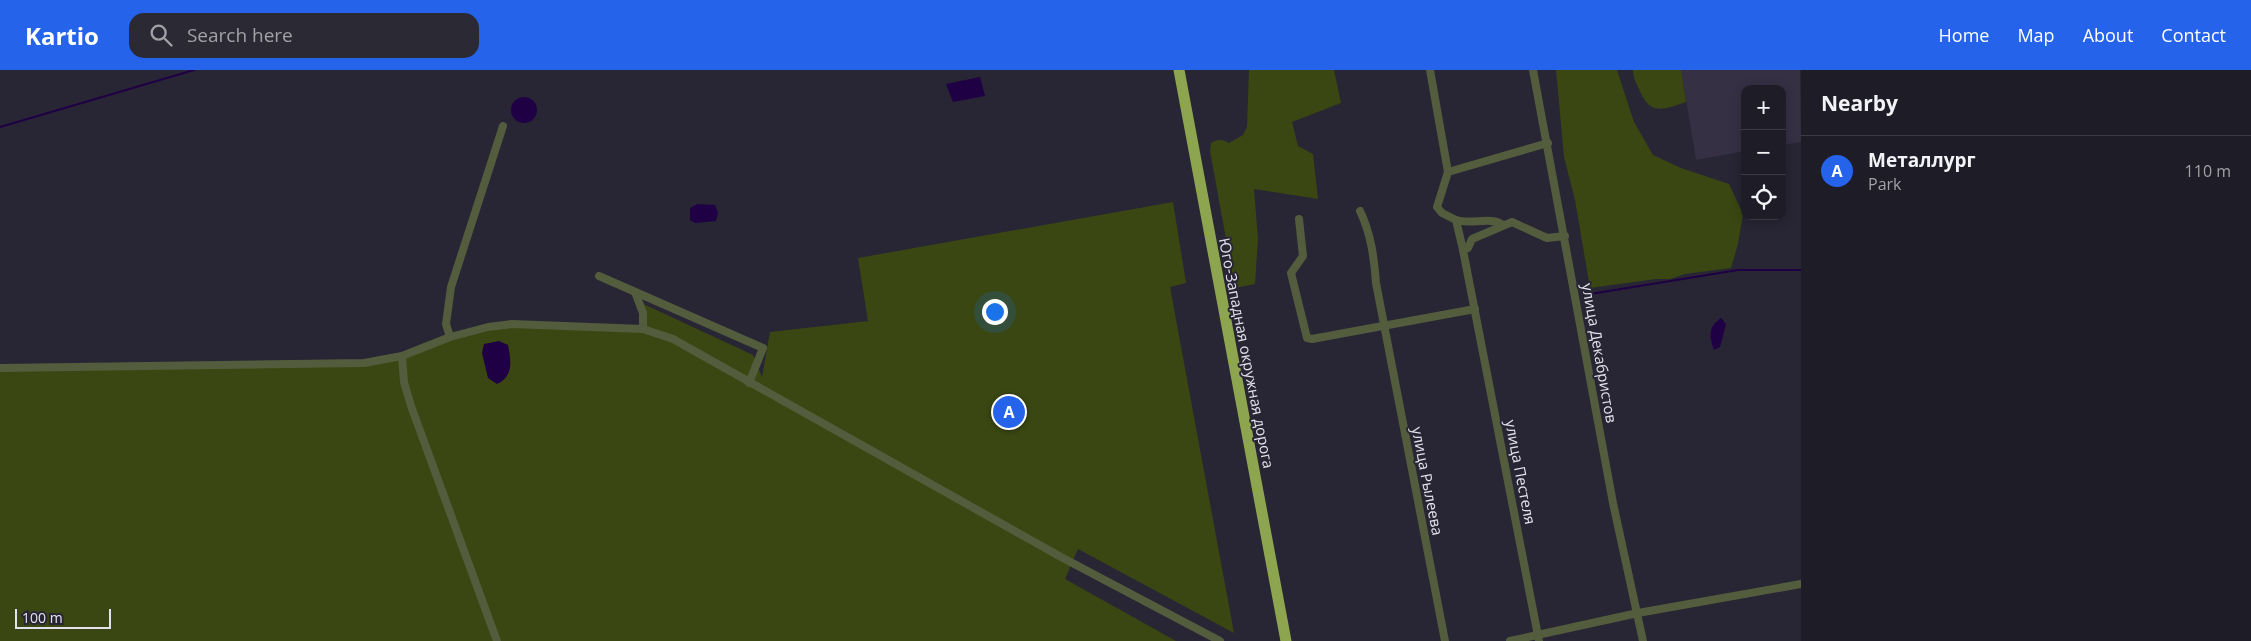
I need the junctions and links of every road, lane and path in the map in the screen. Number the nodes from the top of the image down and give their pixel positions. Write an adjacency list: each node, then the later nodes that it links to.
1 (1179, 70): 27 (highway, Юго-Западная окружная дорога)
2 (1430, 70): 6 (street)
3 (1533, 70): 5 (street, улица Декабристов)
4 (503, 126): 18 (street)
5 (1548, 143): 6 (street); 11 (street, улица Декабристов)
6 (1448, 172): 9 (street)
7 (1360, 211): 16 (street, улица Рылеева)
8 (1299, 219): 16 (street)
9 (1456, 220): 10 (street); 12 (street, улица Пестеля)
10 (1503, 225): 11 (street); 12 (street)
11 (1565, 236): 23 (street, улица Декабристов)
12 (1463, 250): 15 (street, улица Пестеля)
13 (600, 276): 14 (street)
14 (635, 292): 17 (street); 21 (street)
15 (1475, 309): 16 (street); 24 (street, улица Пестеля)
16 (1385, 326): 28 (street, улица Рылеева)
17 (643, 329): 18 (street); 21 (street)
18 (450, 337): 19 (street)
19 (402, 356): 20 (street); 25 (street)
20 (0, 368)
21 (749, 383): 26 (street)
22 (1801, 584): 23 (street)
23 (1638, 614): 24 (street); 30 (street, улица Декабристов)
24 (1538, 639): 29 (street)
25 (497, 641)
26 (1220, 641)
27 (1286, 641)
28 (1445, 641)
29 (1510, 641)
30 (1643, 641)

